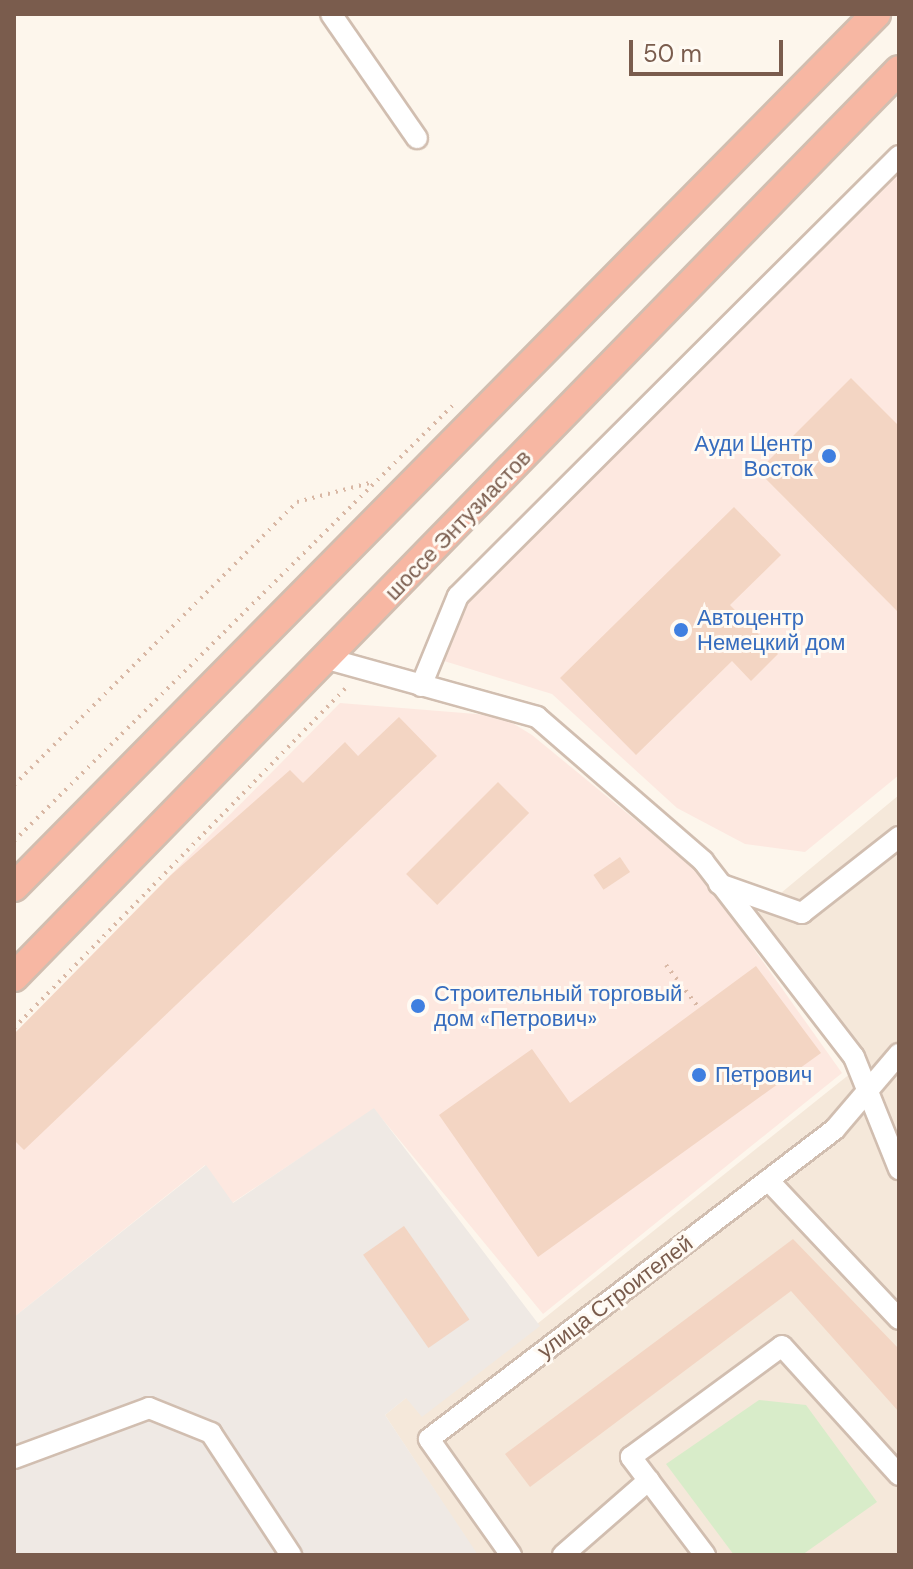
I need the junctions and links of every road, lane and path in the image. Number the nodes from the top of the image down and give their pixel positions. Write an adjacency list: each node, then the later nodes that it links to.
1 (331, 14): 4 (street)
2 (876, 14): 13 (highway)
3 (899, 70): 6 (highway, шоссе Энтузиастов)
4 (417, 138)
5 (899, 156): 8 (street)
6 (328, 659): 7 (street); 15 (highway, шоссе Энтузиастов)
7 (363, 671): 8 (street); 17 (path)
8 (421, 686): 12 (street)
9 (14, 785): 11 (path)
10 (899, 837): 12 (street)
11 (14, 841)
12 (719, 884): 19 (street)
13 (14, 887)
14 (666, 965): 16 (path)
15 (14, 977)
16 (699, 1008)
17 (14, 1028)
18 (899, 1054): 19 (street, улица Строителей)
19 (868, 1084): 20 (street); 21 (street, улица Строителей)
20 (899, 1169)
21 (768, 1180): 22 (street); 27 (street, улица Строителей)
22 (899, 1319)
23 (14, 1458): 26 (street)
24 (899, 1475): 25 (street)
25 (649, 1480): 28 (street); 29 (street)
26 (291, 1555)
27 (511, 1555)
28 (563, 1555)
29 (705, 1555)

